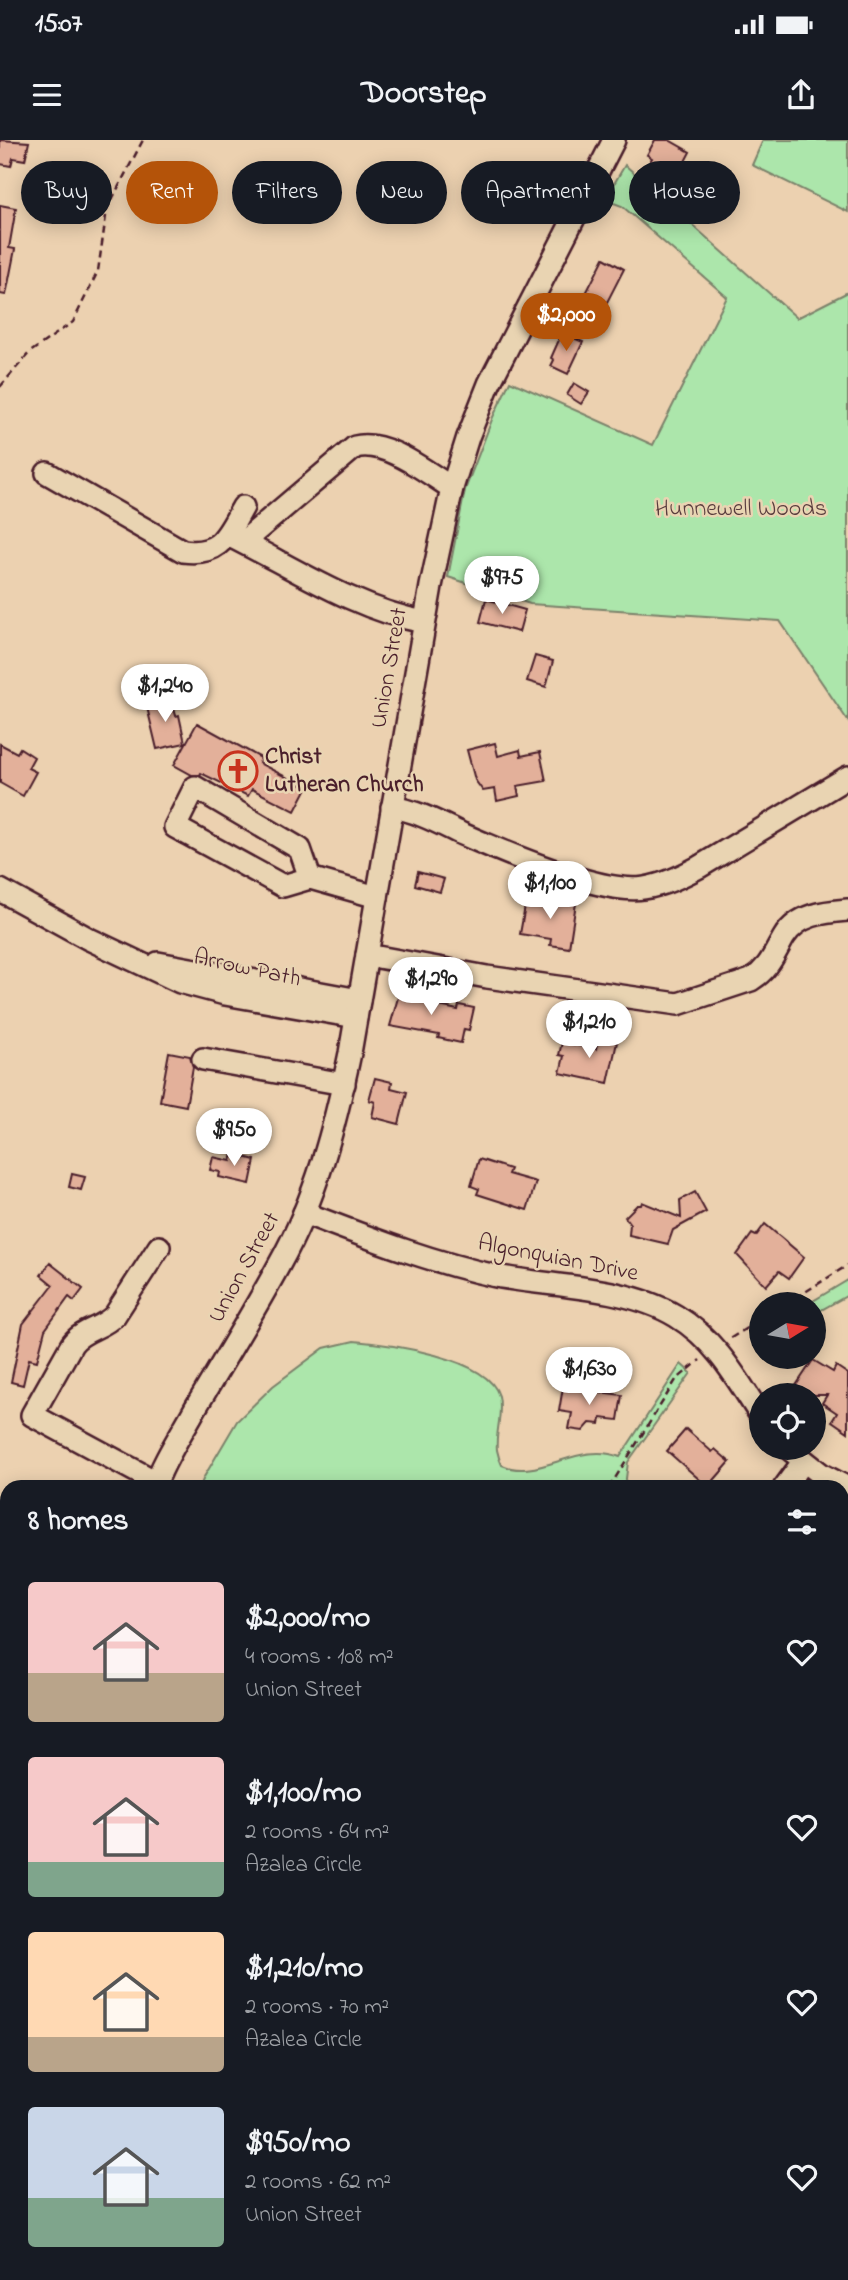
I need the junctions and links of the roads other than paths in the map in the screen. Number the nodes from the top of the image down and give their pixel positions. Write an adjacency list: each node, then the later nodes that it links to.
1 (614, 140): 3 (street, Union Street)
2 (47, 473): 5 (street)
3 (452, 488): 5 (street); 6 (street, Union Street)
4 (243, 506): 5 (street)
5 (235, 538): 6 (street)
6 (424, 622): 8 (street, Union Street)
7 (848, 777): 8 (street)
8 (392, 807): 11 (street, Union Street)
9 (310, 878): 9 (street); 11 (street)
10 (0, 890): 14 (street, Arrow Path)
11 (377, 897): 13 (street, Union Street)
12 (848, 910): 13 (street)
13 (367, 955): 14 (street, Union Street)
14 (357, 1009): 16 (street, Union Street)
15 (203, 1059): 16 (street)
16 (344, 1084): 17 (street, Union Street)
17 (304, 1213): 19 (street, Algonquian Drive); 22 (street, Union Street)
18 (159, 1247): 21 (street)
19 (749, 1398)
20 (803, 1462): 23 (street); 24 (street)
21 (146, 1480)
22 (158, 1480)
23 (790, 1480)
24 (833, 1480)

